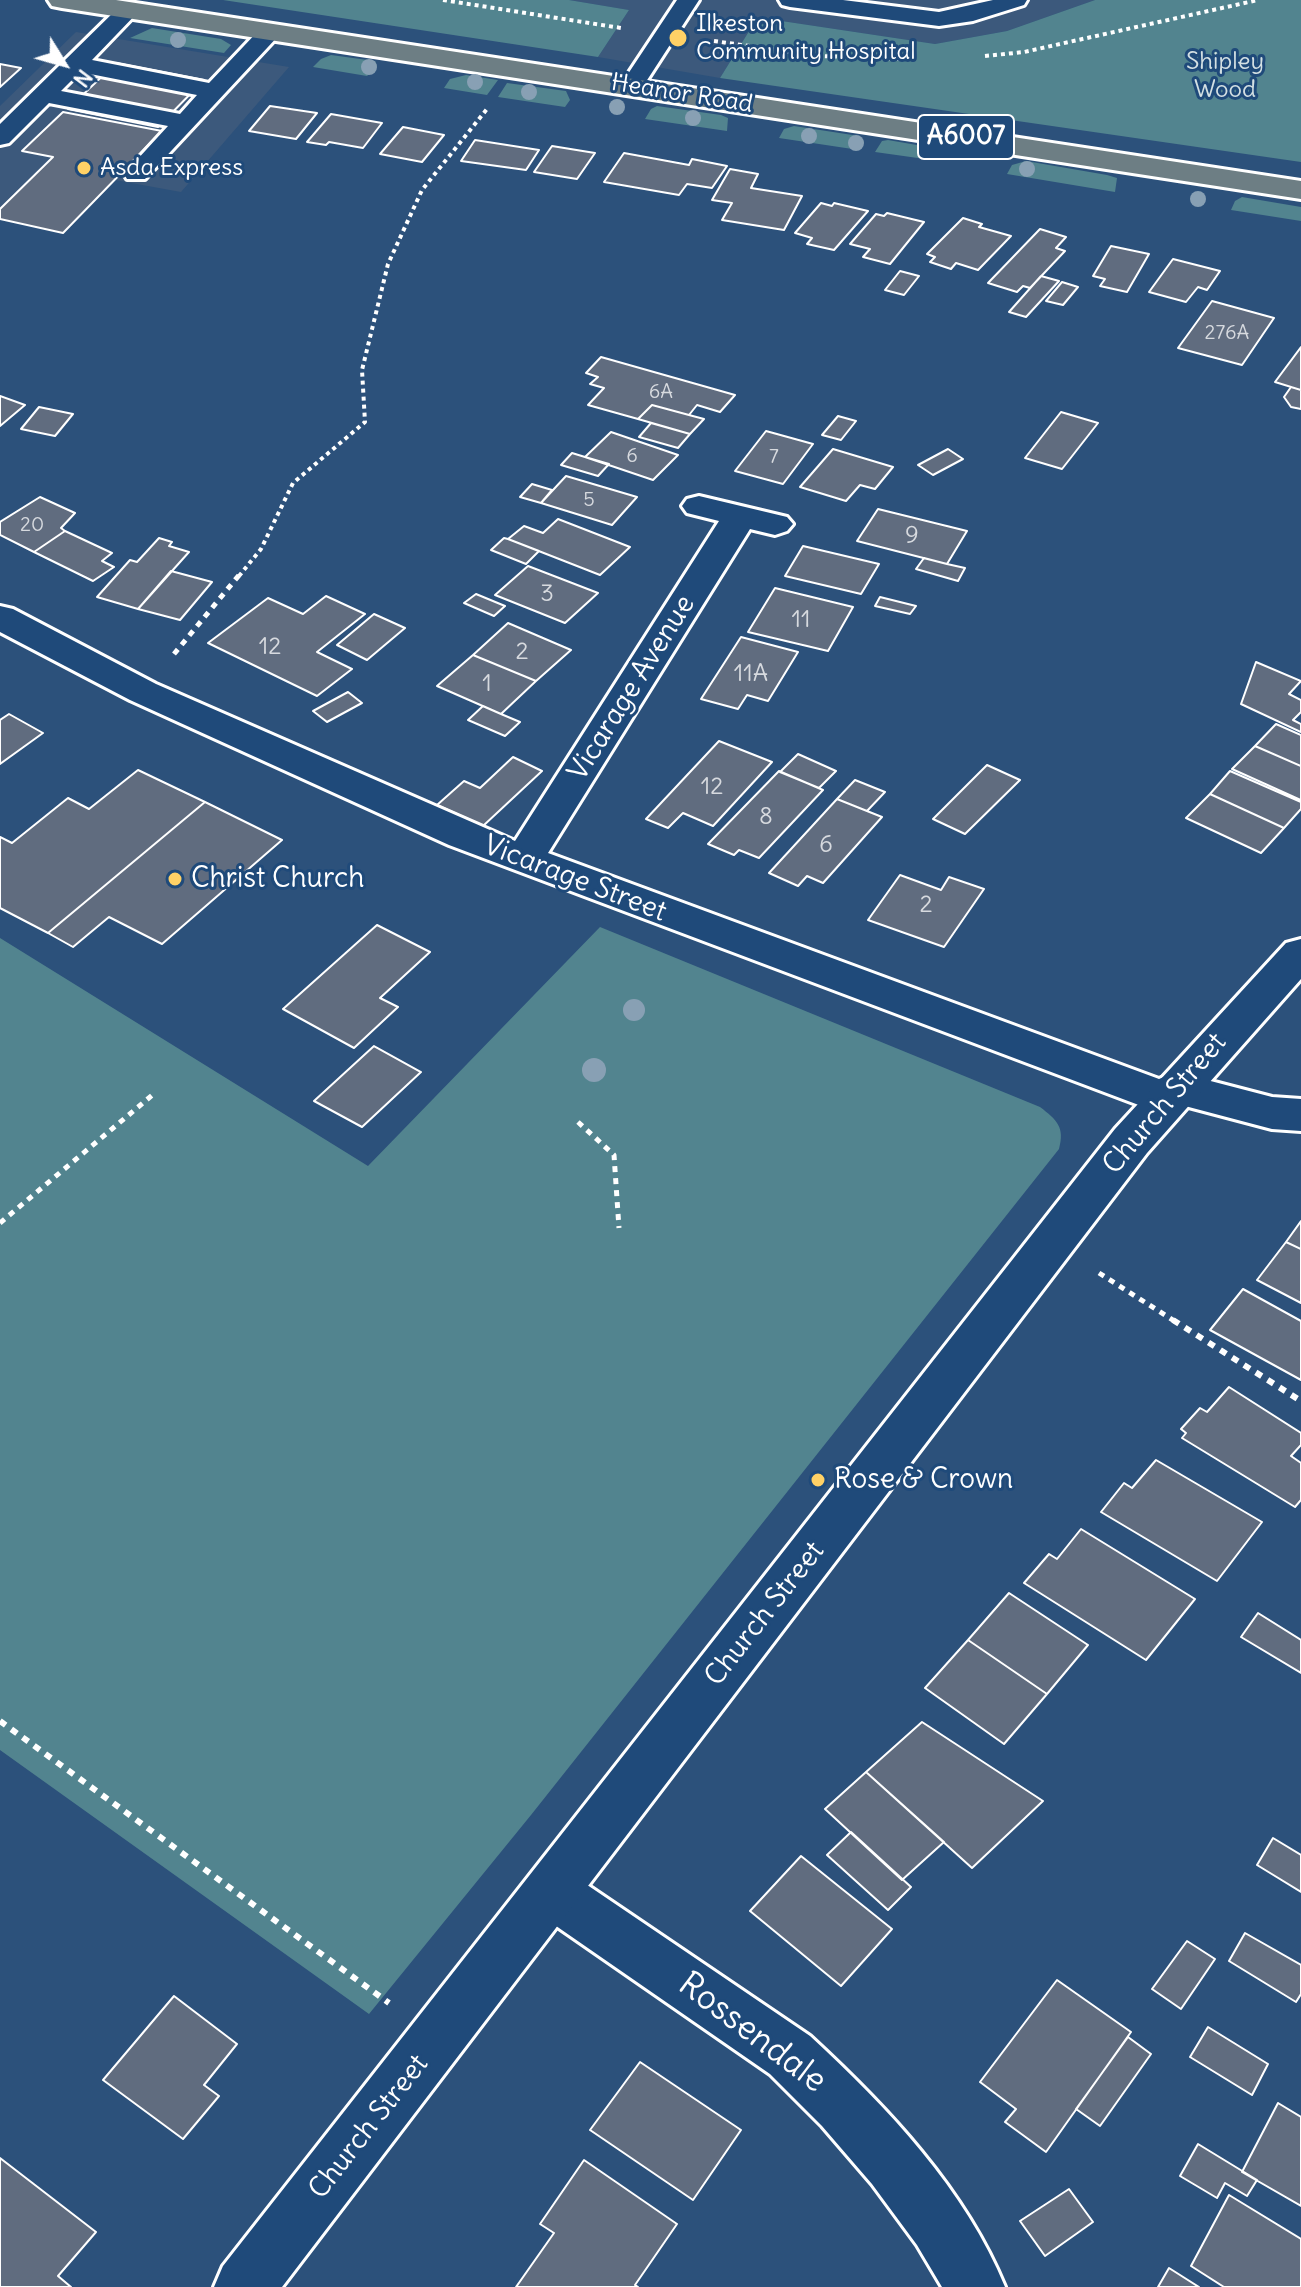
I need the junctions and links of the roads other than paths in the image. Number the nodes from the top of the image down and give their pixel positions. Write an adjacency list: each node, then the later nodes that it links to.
1 (62, 0): 5 (main road, Heanor Road / A6007)
2 (688, 0): 8 (lane)
3 (790, 0): 4 (lane)
4 (1016, 0)
5 (129, 10): 6 (main road, Heanor Road / A6007); 7 (lane)
6 (269, 33): 8 (main road, Heanor Road / A6007); 9 (lane)
7 (75, 64): 9 (lane); 10 (lane)
8 (632, 86): 14 (main road, Heanor Road / A6007)
9 (214, 91): 11 (lane)
10 (44, 95): 11 (lane); 12 (lane)
11 (185, 122): 13 (lane)
12 (0, 138)
13 (136, 174)
14 (1301, 190)
15 (699, 506): 17 (street, Vicarage Avenue)
16 (0, 617): 17 (street, Vicarage Street)
17 (523, 860): 19 (street, Vicarage Street)
18 (1301, 953): 19 (street, Church Street)
19 (1172, 1093): 20 (street, Vicarage Street); 21 (street, Church Street)
20 (1301, 1115)
21 (552, 1892): 22 (street, Church Street); 23 (street, Rossendale)
22 (244, 2287)
23 (975, 2287)

